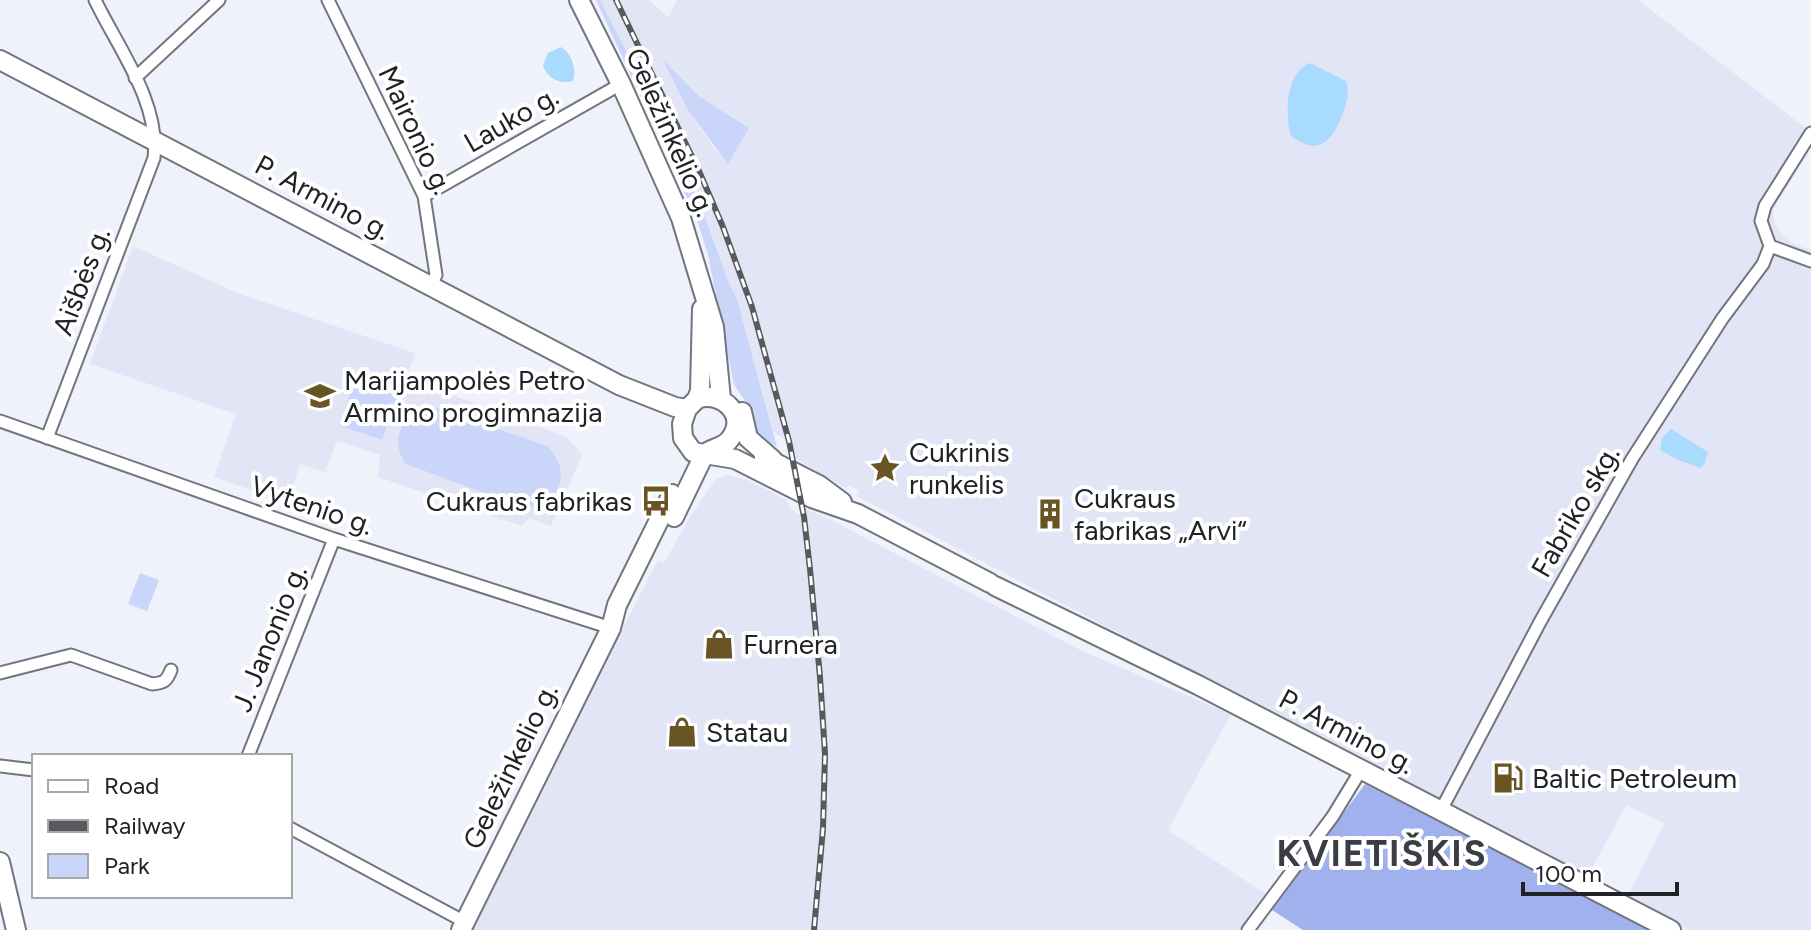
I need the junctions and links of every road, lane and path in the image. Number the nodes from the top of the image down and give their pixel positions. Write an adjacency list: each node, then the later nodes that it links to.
1 (95, 0): 6 (street)
2 (219, 0): 6 (street)
3 (328, 0): 10 (street, Maironio g.)
4 (579, 0): 7 (main road, Geležinkelio g.)
5 (0, 60): 9 (main road, P. Armino g.)
6 (135, 78): 9 (street)
7 (621, 84): 10 (street, Lauko g.); 14 (main road, Geležinkelio g.)
8 (1809, 136): 11 (street)
9 (156, 141): 13 (main road, P. Armino g.); 17 (street, Aišbės g.)
10 (424, 196): 13 (street, Maironio g.)
11 (1770, 246): 12 (street); 28 (street, Fabriko skg.)
12 (1811, 261)
13 (431, 286): 15 (main road, P. Armino g.)
14 (708, 326): 15 (main road, Geležinkelio g.); 19 (main road)
15 (697, 410): 18 (main road, P. Armino g.); 18 (main road, Geležinkelio g.)
16 (0, 421): 17 (street, Vytenio g.)
17 (47, 438): 20 (street, Vytenio g.)
18 (713, 448): 19 (main road, P. Armino g.); 19 (main road, P. Armino g.); 21 (main road, Geležinkelio g.); 21 (main road, Geležinkelio g.)
19 (770, 467): 27 (main road, P. Armino g.)
20 (334, 539): 21 (street, Vytenio g.); 24 (street, J. Janonio g.)
21 (611, 628): 31 (main road, Geležinkelio g.)
22 (171, 670): 23 (street)
23 (0, 673)
24 (249, 754)
25 (0, 766): 26 (street)
26 (32, 770)
27 (1361, 770): 28 (main road, P. Armino g.); 33 (street)
28 (1440, 812): 34 (main road, P. Armino g.)
29 (292, 829): 31 (street)
30 (0, 862): 32 (main road)
31 (463, 926)
32 (16, 930)
33 (1248, 930)
34 (1671, 930)

